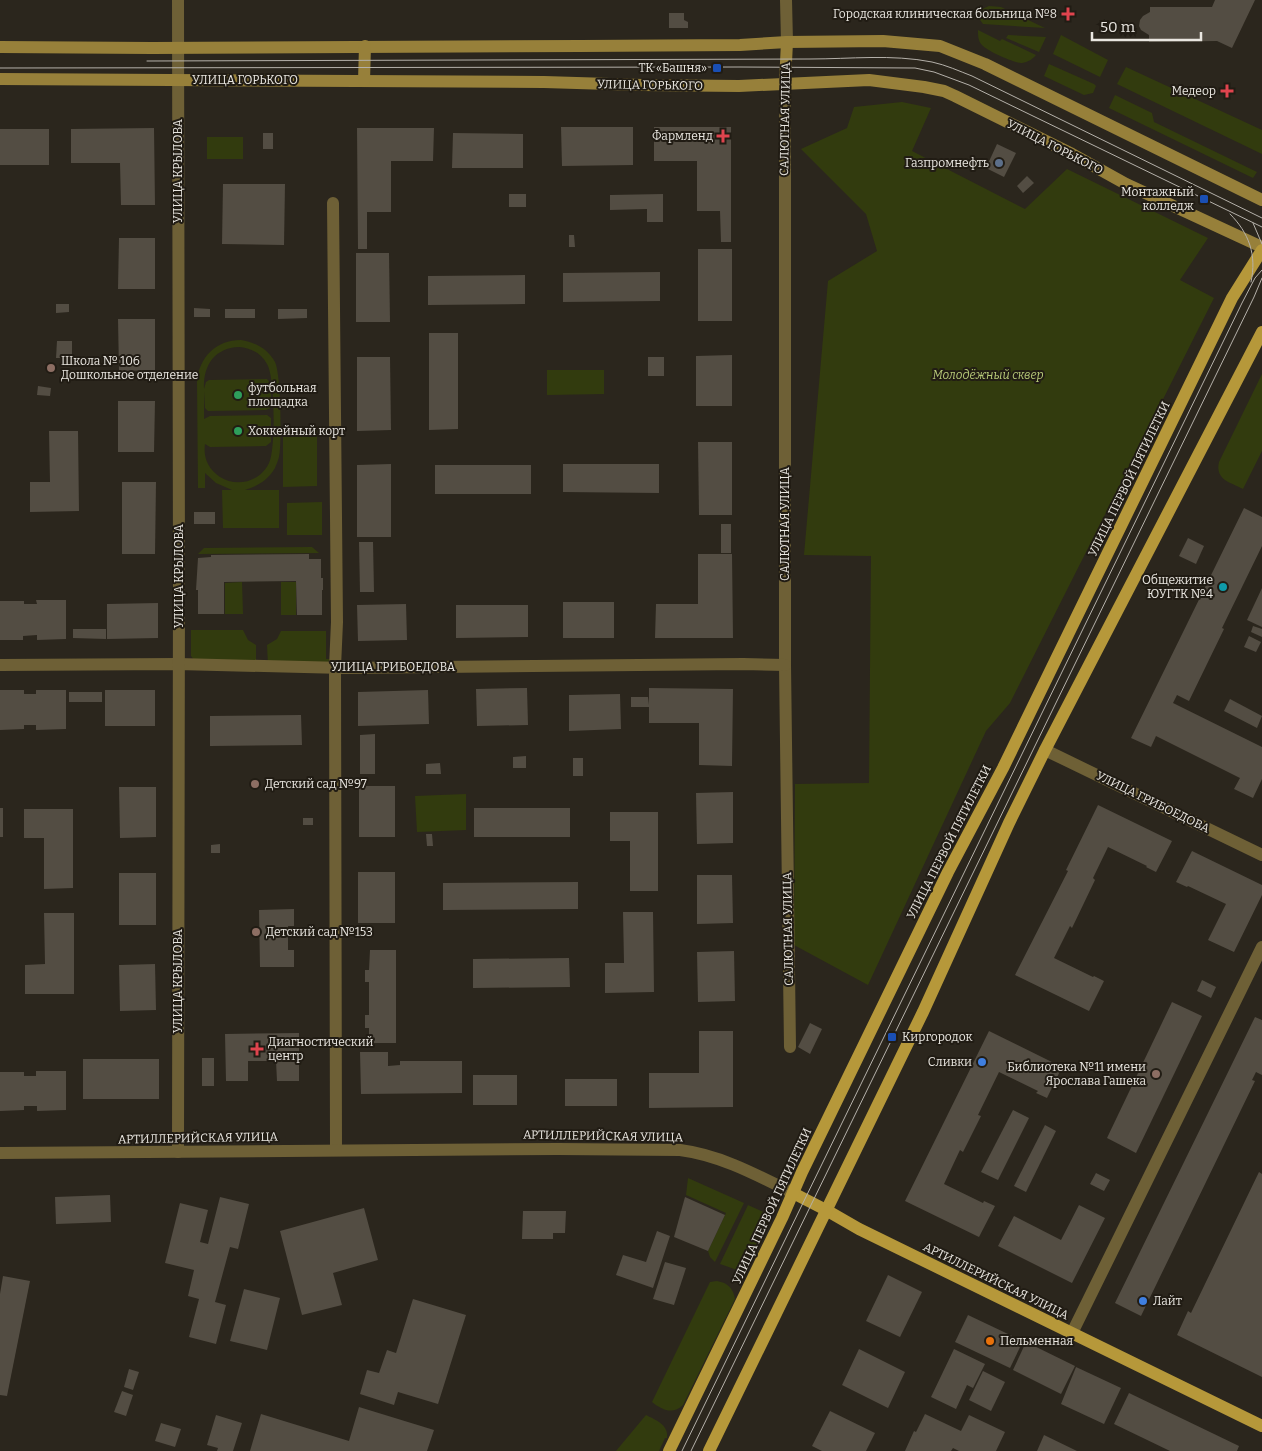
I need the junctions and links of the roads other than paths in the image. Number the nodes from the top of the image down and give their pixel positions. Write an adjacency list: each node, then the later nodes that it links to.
1 (178, 0): 6 (street, УЛИЦА КРЫЛОВА)
2 (786, 0): 3 (street, САЛЮТНАЯ УЛИЦА)
3 (787, 42): 5 (main road); 10 (main road, САЛЮТНАЯ УЛИЦА); 11 (main road)
4 (0, 46): 6 (main road)
5 (365, 46): 6 (main road); 9 (main road)
6 (177, 48): 8 (street, УЛИЦА КРЫЛОВА)
7 (0, 79): 8 (main road, УЛИЦА ГОРЬКОГО)
8 (178, 79): 9 (main road, УЛИЦА ГОРЬКОГО); 15 (street, УЛИЦА КРЫЛОВА)
9 (364, 81): 10 (main road, УЛИЦА ГОРЬКОГО)
10 (785, 83): 13 (main road, УЛИЦА ГОРЬКОГО); 17 (street, САЛЮТНАЯ УЛИЦА)
11 (1262, 200)
12 (333, 203): 18 (street)
13 (1262, 248): 26 (main road, УЛИЦА ПЕРВОЙ ПЯТИЛЕТКИ)
14 (1262, 332): 19 (main road)
15 (178, 664): 16 (street, УЛИЦА ГРИБОЕДОВА); 18 (street, УЛИЦА ГРИБОЕДОВА); 24 (street, УЛИЦА КРЫЛОВА)
16 (0, 665)
17 (785, 666): 18 (street, УЛИЦА ГРИБОЕДОВА); 22 (street, САЛЮТНАЯ УЛИЦА)
18 (335, 667): 23 (street)
19 (1044, 750): 20 (street, УЛИЦА ГРИБОЕДОВА); 27 (main road)
20 (1262, 855)
21 (1262, 947): 28 (street)
22 (790, 1047)
23 (336, 1150): 24 (street, АРТИЛЛЕРИЙСКАЯ УЛИЦА); 26 (street, АРТИЛЛЕРИЙСКАЯ УЛИЦА)
24 (178, 1152): 25 (street, АРТИЛЛЕРИЙСКАЯ УЛИЦА)
25 (0, 1153)
26 (793, 1192): 27 (main road, АРТИЛЛЕРИЙСКАЯ УЛИЦА); 30 (main road, УЛИЦА ПЕРВОЙ ПЯТИЛЕТКИ)
27 (826, 1210): 28 (main road, АРТИЛЛЕРИЙСКАЯ УЛИЦА); 31 (main road)
28 (1072, 1333): 29 (main road, АРТИЛЛЕРИЙСКАЯ УЛИЦА)
29 (1262, 1426)
30 (670, 1451)
31 (709, 1451)

